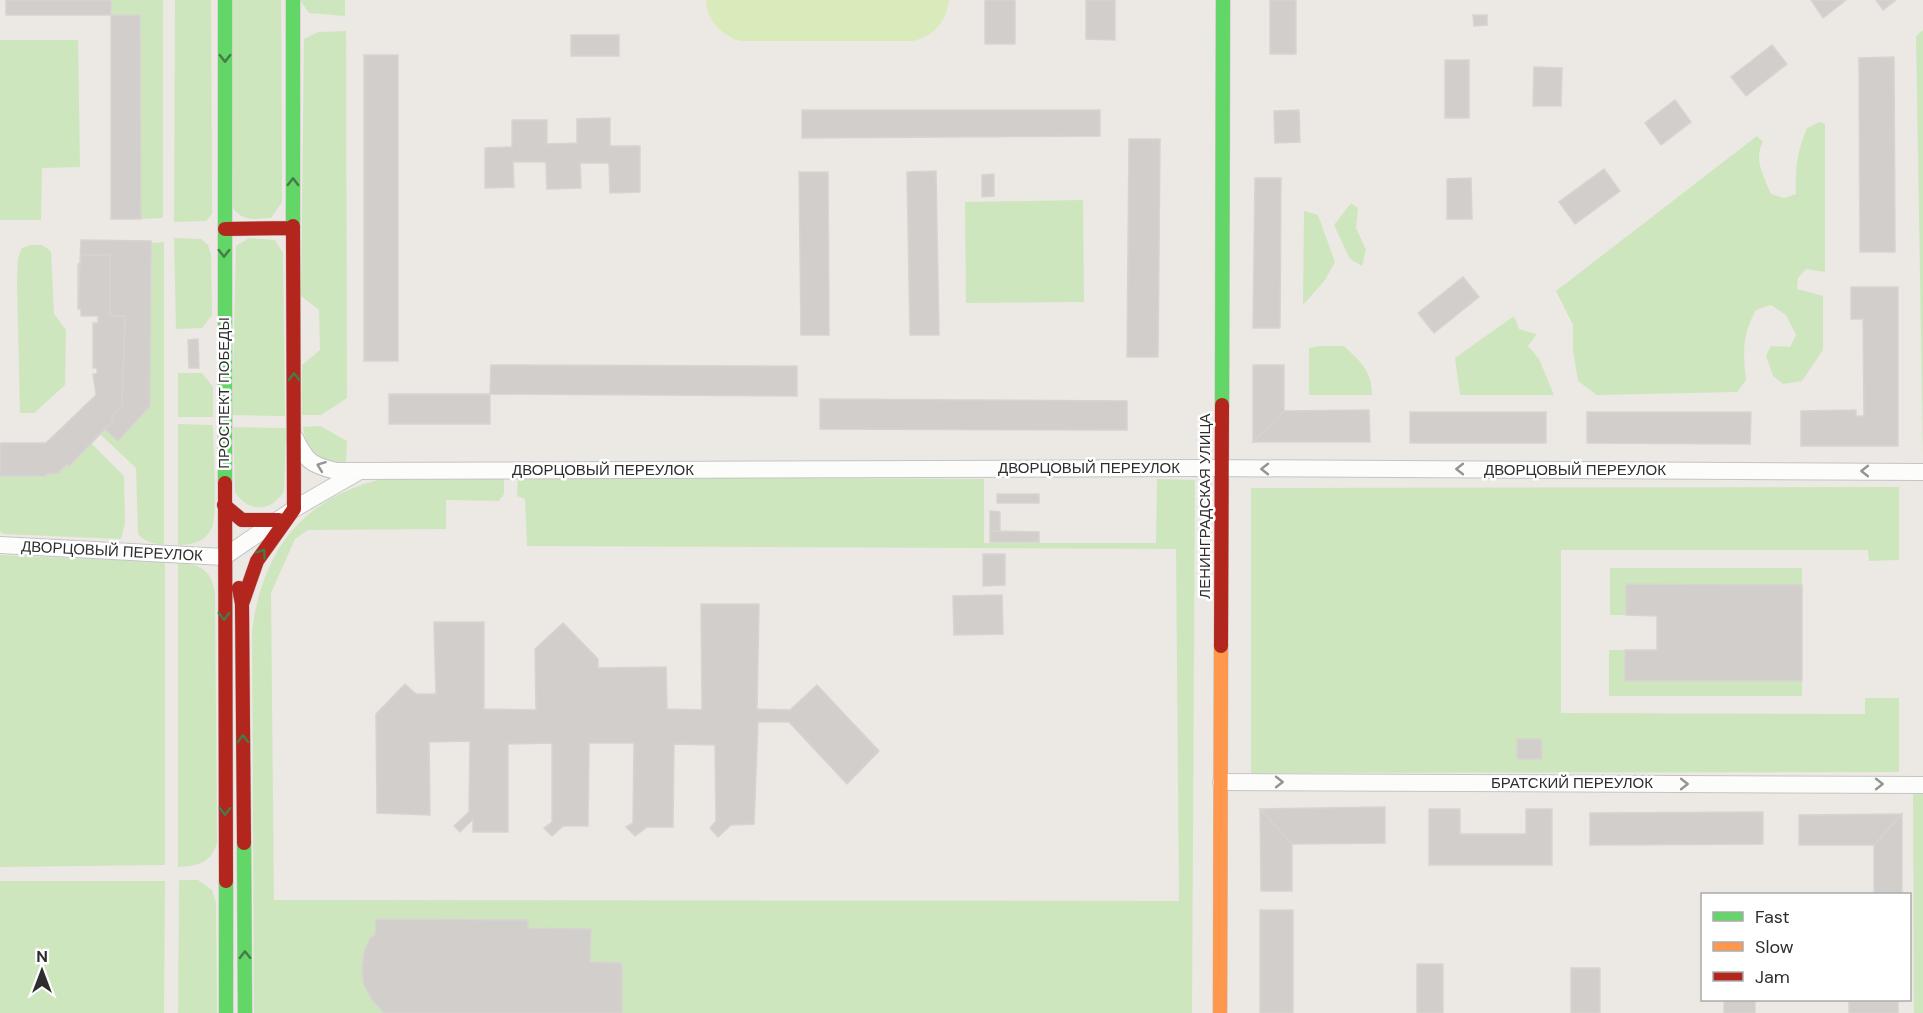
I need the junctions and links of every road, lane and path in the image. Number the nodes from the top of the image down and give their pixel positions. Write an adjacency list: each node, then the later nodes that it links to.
1 (225, 0): 5 (main road, ПРОСПЕКТ ПОБЕДЫ, one-way to 5)
2 (293, 0): 4 (main road, one-way to 2)
3 (1223, 0): 7 (main road, ЛЕНИНГРАДСКАЯ УЛИЦА)
4 (293, 228): 5 (main road); 6 (main road, one-way to 4)
5 (225, 229): 10 (main road, ПРОСПЕКТ ПОБЕДЫ, one-way to 10)
6 (294, 435): 8 (street, ДВОРЦОВЫЙ ПЕРЕУЛОК, one-way to 6); 11 (main road)
7 (1221, 468): 8 (street, ДВОРЦОВЫЙ ПЕРЕУЛОК); 9 (street, ДВОРЦОВЫЙ ПЕРЕУЛОК, one-way to 7); 16 (main road, ЛЕНИНГРАДСКАЯ УЛИЦА)
8 (363, 470): 11 (street, ДВОРЦОВЫЙ ПЕРЕУЛОК)
9 (1923, 472)
10 (224, 505): 12 (main road); 14 (main road, ПРОСПЕКТ ПОБЕДЫ)
11 (294, 509): 12 (street); 15 (main road, ПРОСПЕКТ ПОБЕДЫ, one-way to 11)
12 (279, 520): 14 (street)
13 (0, 545): 14 (street, ДВОРЦОВЫЙ ПЕРЕУЛОК)
14 (224, 557): 15 (main road, ПРОСПЕКТ ПОБЕДЫ); 18 (main road, ПРОСПЕКТ ПОБЕДЫ, one-way to 18)
15 (242, 604): 19 (main road, ПРОСПЕКТ ПОБЕДЫ, one-way to 15)
16 (1221, 782): 17 (street, БРАТСКИЙ ПЕРЕУЛОК, one-way to 17); 22 (main road, ЛЕНИНГРАДСКАЯ УЛИЦА)
17 (1923, 785)
18 (226, 873): 19 (main road); 20 (main road, ПРОСПЕКТ ПОБЕДЫ)
19 (244, 874): 21 (main road, ПРОСПЕКТ ПОБЕДЫ, one-way to 19)
20 (226, 1013)
21 (245, 1013)
22 (1220, 1013)

